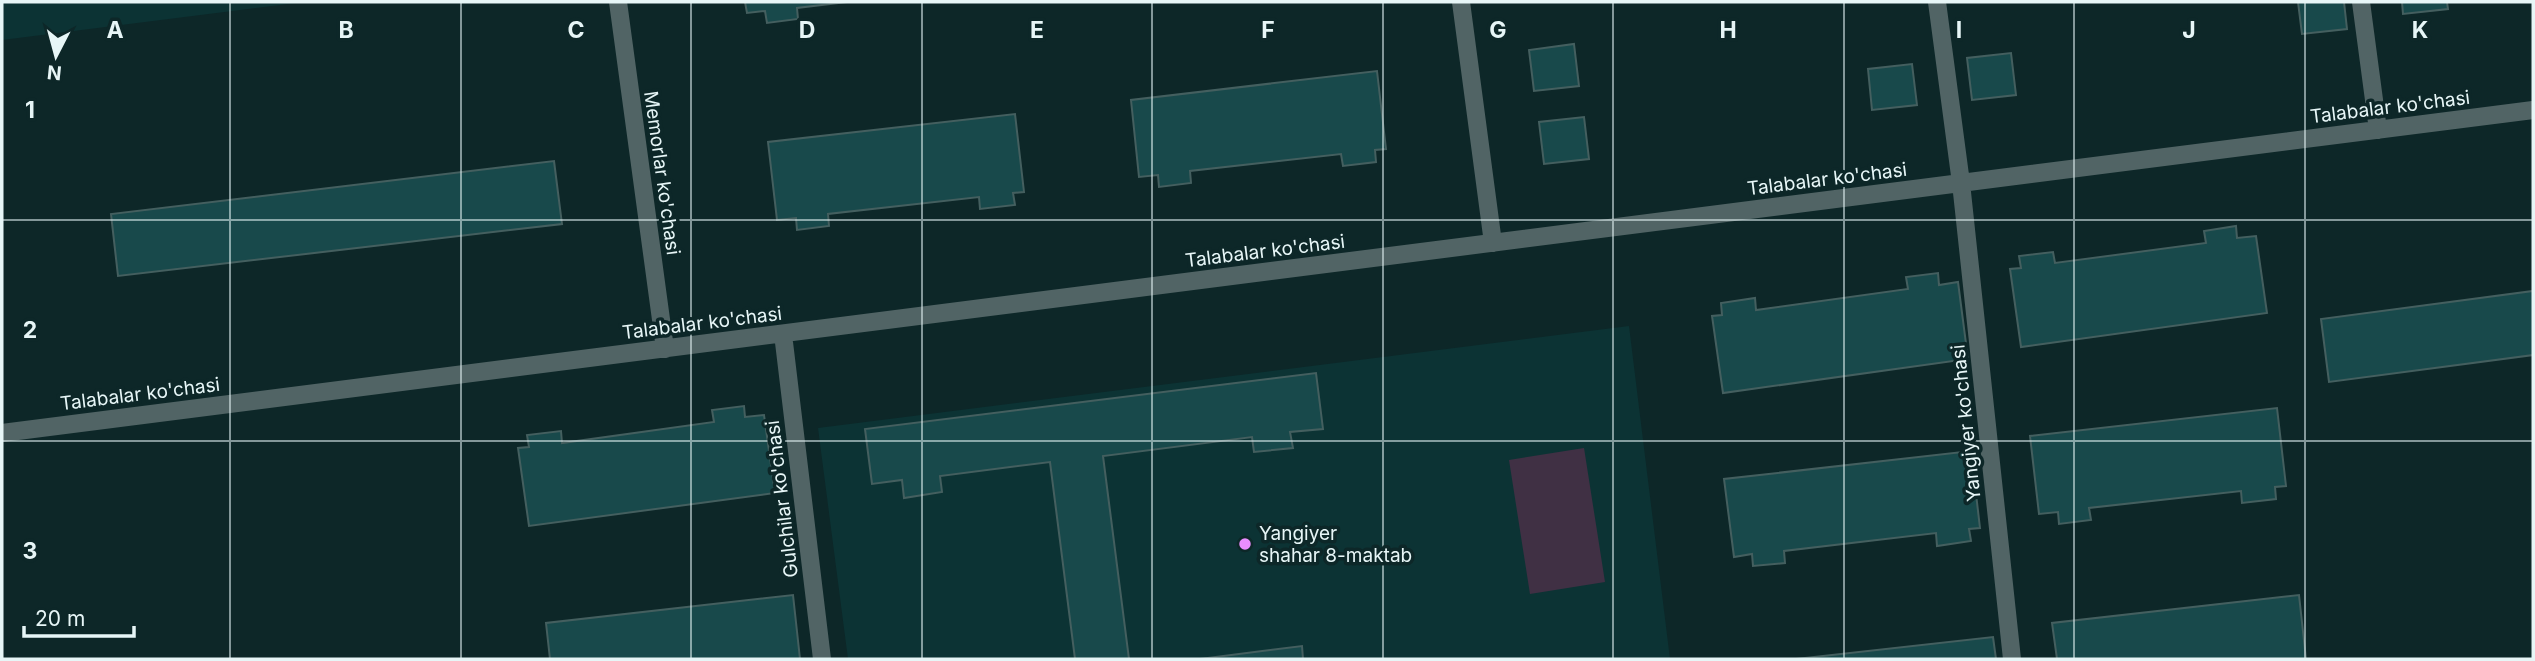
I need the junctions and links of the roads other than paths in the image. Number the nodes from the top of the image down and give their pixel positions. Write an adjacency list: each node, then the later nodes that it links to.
1 (618, 2): 10 (street, Memorlar ko'chasi)
2 (1461, 2): 8 (street)
3 (1937, 2): 7 (street, Yangiyer ko'chasi)
4 (2361, 2): 6 (street)
5 (2533, 110): 6 (street, Talabalar ko'chasi)
6 (2378, 130): 7 (street, Talabalar ko'chasi)
7 (1961, 183): 8 (street, Talabalar ko'chasi); 13 (street, Yangiyer ko'chasi)
8 (1493, 243): 9 (street, Talabalar ko'chasi)
9 (783, 334): 10 (street, Talabalar ko'chasi); 12 (street, Gulchilar ko'chasi)
10 (665, 349): 11 (street, Talabalar ko'chasi)
11 (2, 433)
12 (822, 659)
13 (2012, 659)

